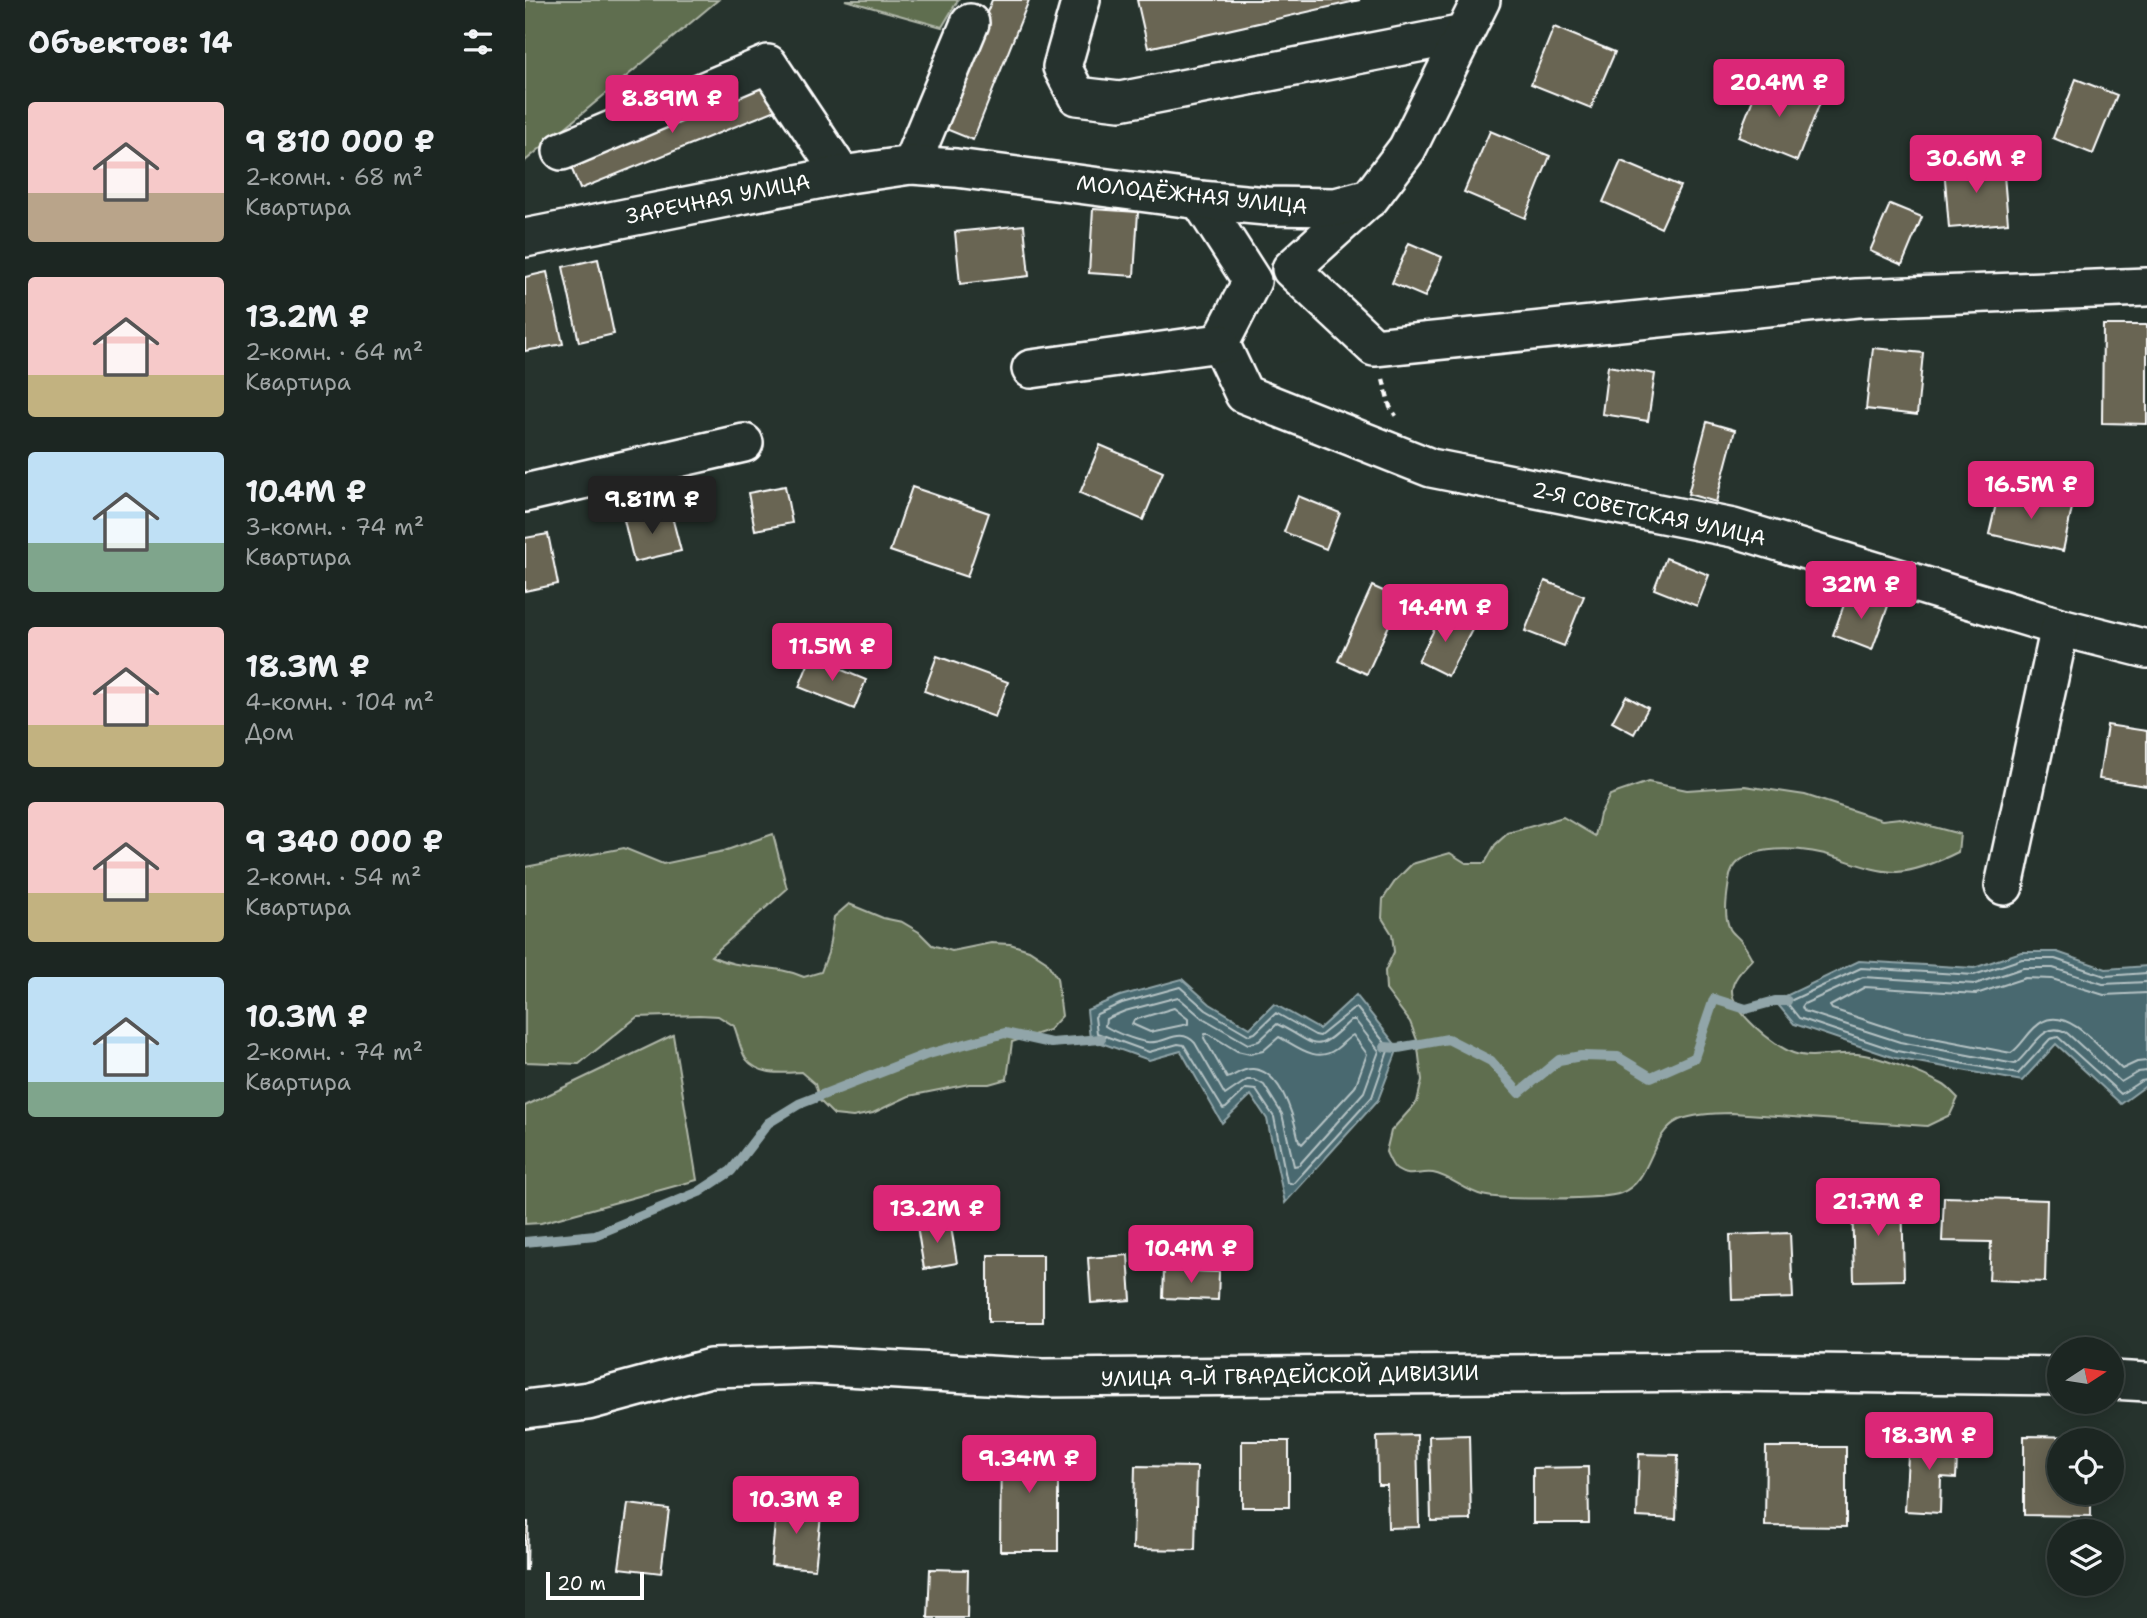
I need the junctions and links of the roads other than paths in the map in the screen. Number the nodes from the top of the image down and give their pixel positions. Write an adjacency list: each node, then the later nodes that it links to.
1 (1081, 0): 4 (street)
2 (1481, 0): 4 (street)
3 (970, 23): 6 (street)
4 (1464, 34): 8 (street)
5 (562, 151): 7 (street)
6 (911, 165): 7 (street, ЗАРЕЧНАЯ УЛИЦА); 9 (street, МОЛОДЁЖНАЯ УЛИЦА)
7 (842, 175): 10 (street, ЗАРЕЧНАЯ УЛИЦА)
8 (1370, 198): 9 (street, МОЛОДЁЖНАЯ УЛИЦА); 11 (street)
9 (1200, 200): 12 (street)
10 (525, 238)
11 (1291, 269): 12 (street); 13 (street)
12 (1252, 281): 14 (street)
13 (2147, 287)
14 (1220, 343): 15 (street); 18 (street, 2-Я СОВЕТСКАЯ УЛИЦА)
15 (1031, 369)
16 (744, 443): 17 (street)
17 (525, 493)
18 (2060, 627): 19 (street, 2-Я СОВЕТСКАЯ УЛИЦА); 20 (street)
19 (2147, 649)
20 (2004, 886)
21 (2047, 1376): 24 (street, УЛИЦА 9-Й ГВАРДЕЙСКОЙ ДИВИЗИИ)
22 (2125, 1381): 23 (street)
23 (2147, 1382)
24 (525, 1409)

